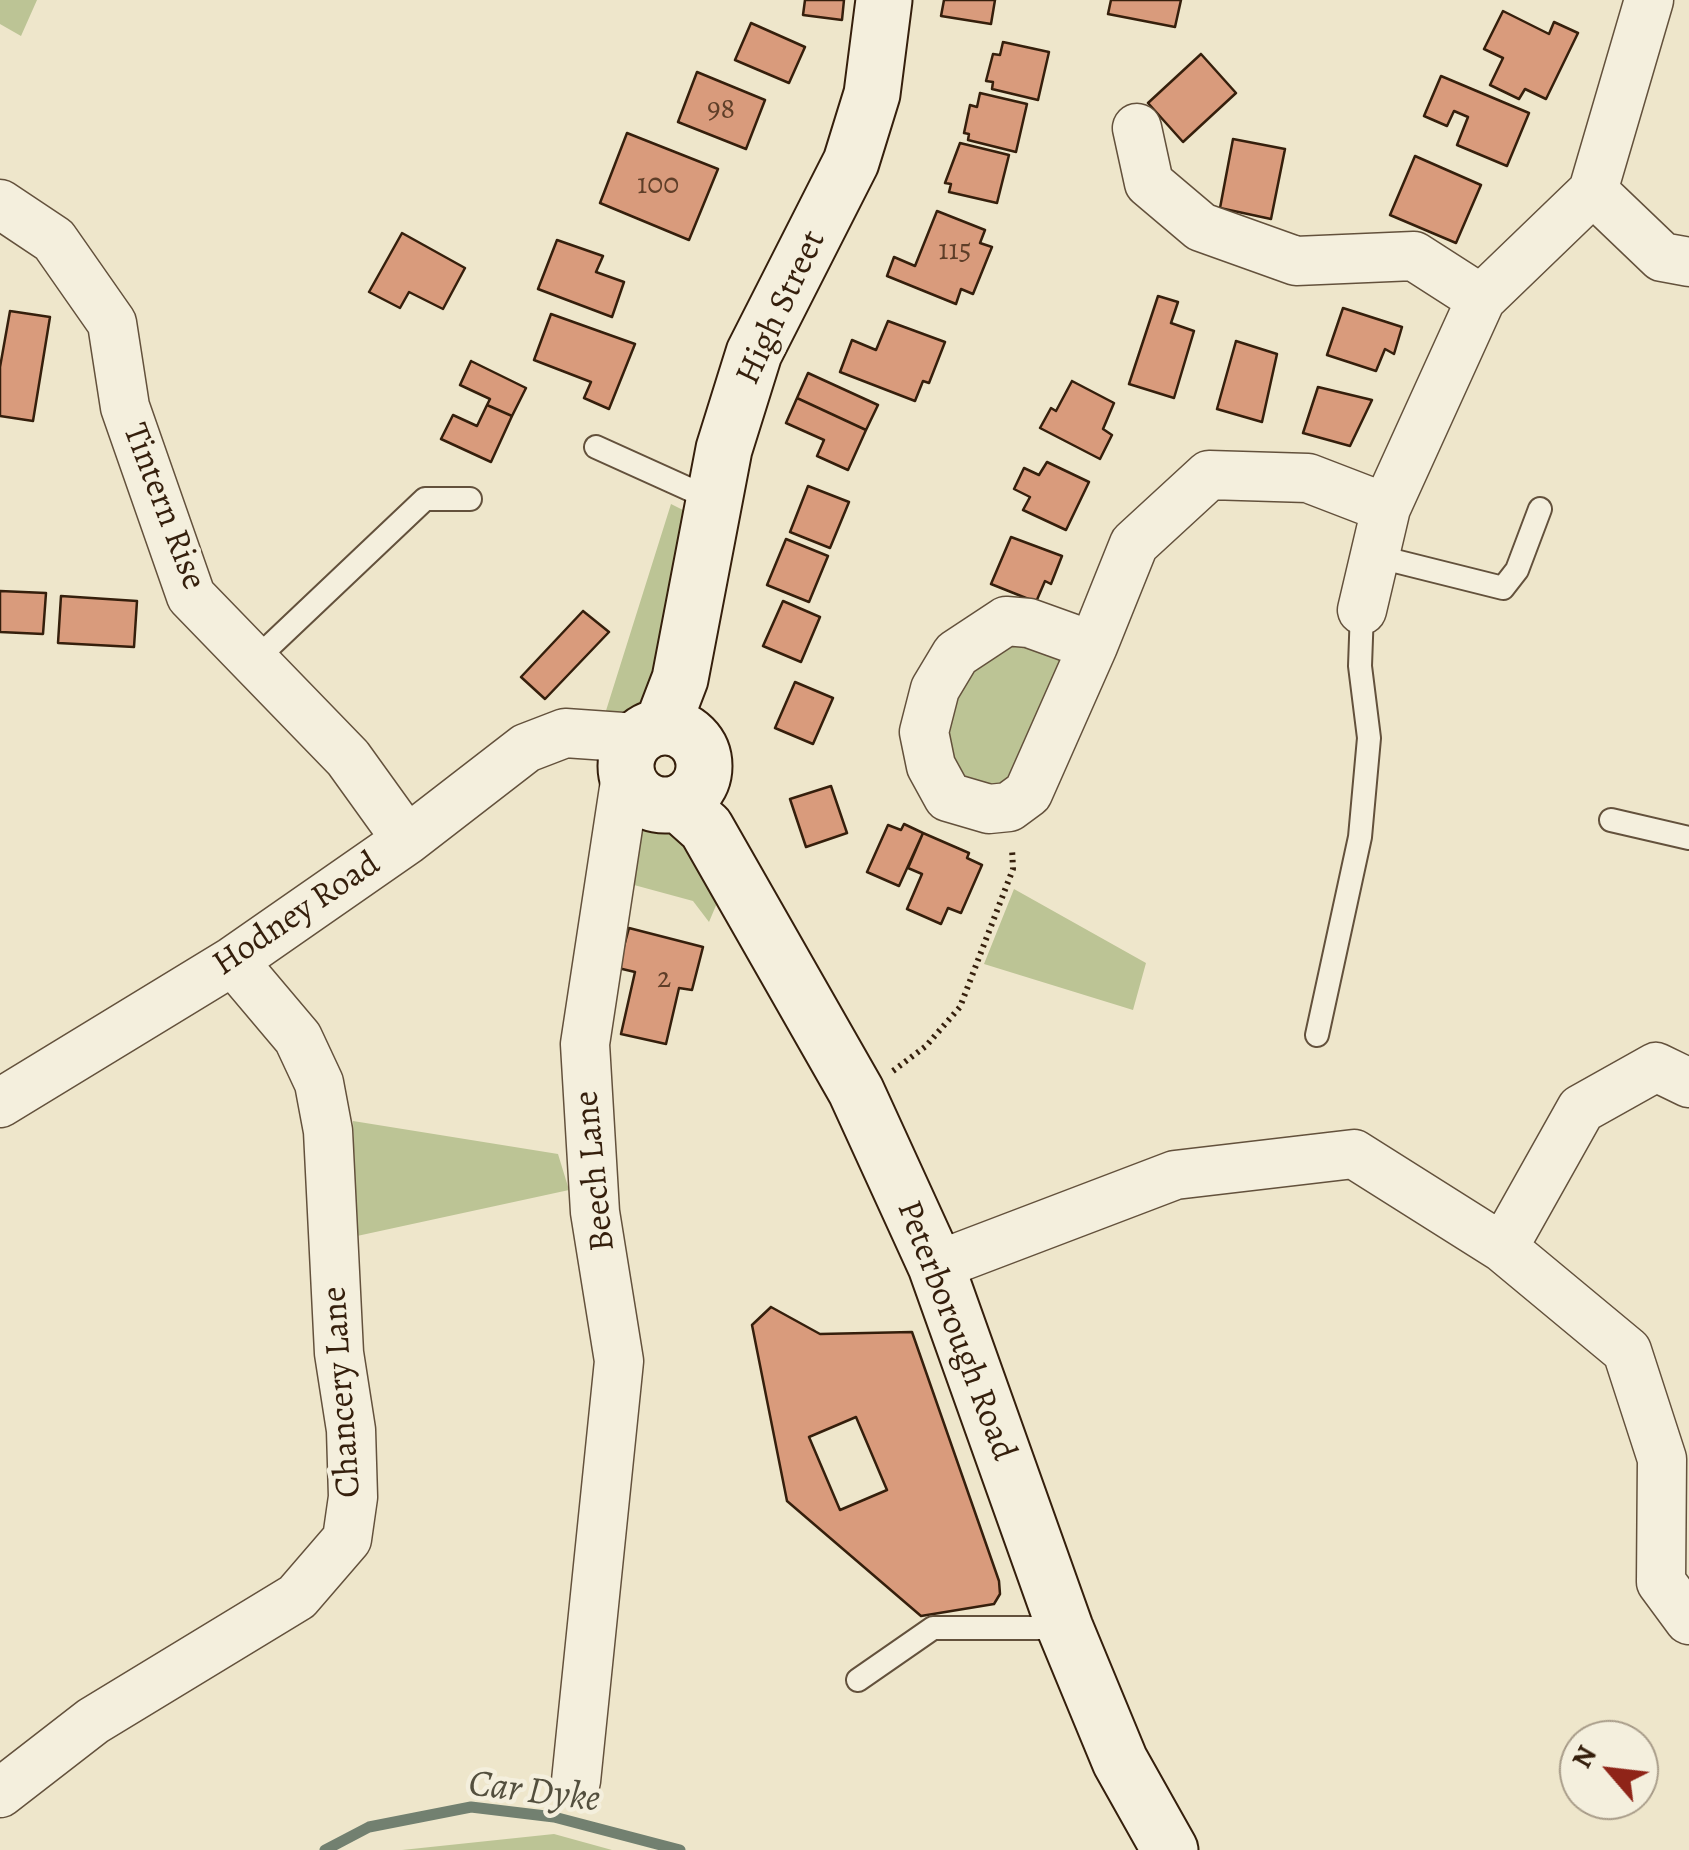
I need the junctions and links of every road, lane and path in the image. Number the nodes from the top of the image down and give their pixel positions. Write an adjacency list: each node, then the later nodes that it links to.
1 (884, 0): 10 (street, High Street)
2 (1649, 0): 4 (street)
3 (1137, 128): 7 (street)
4 (1593, 192): 6 (street); 7 (street)
5 (0, 204): 16 (street, Tintern Rise)
6 (1689, 262)
7 (1481, 298): 11 (street)
8 (596, 447): 10 (lane)
9 (470, 499): 16 (lane)
10 (711, 499): 17 (street, High Street)
11 (1386, 508): 13 (street); 15 (street)
12 (1540, 509): 13 (lane)
13 (1375, 556): 14 (street)
14 (1362, 610): 23 (lane)
15 (1093, 646): 18 (street); 18 (street)
16 (254, 661): 21 (street, Tintern Rise)
17 (653, 766): 21 (street, Hodney Road); 25 (street, Peterborough Road); 33 (street, Beech Lane)
18 (1008, 806): 25 (path)
19 (1611, 820): 20 (lane)
20 (1689, 838)
21 (407, 840): 22 (street, Hodney Road)
22 (233, 961): 26 (street, Hodney Road); 34 (street, Chancery Lane)
23 (1317, 1035)
24 (1689, 1083): 27 (street)
25 (856, 1091): 28 (street, Peterborough Road)
26 (0, 1103)
27 (1503, 1248): 28 (street); 29 (street)
28 (936, 1266): 31 (street, Peterborough Road)
29 (1676, 1460): 30 (street)
30 (1689, 1620)
31 (1065, 1628): 32 (lane); 35 (street, Peterborough Road)
32 (858, 1680)
33 (576, 1782)
34 (0, 1793)
35 (1170, 1850)

